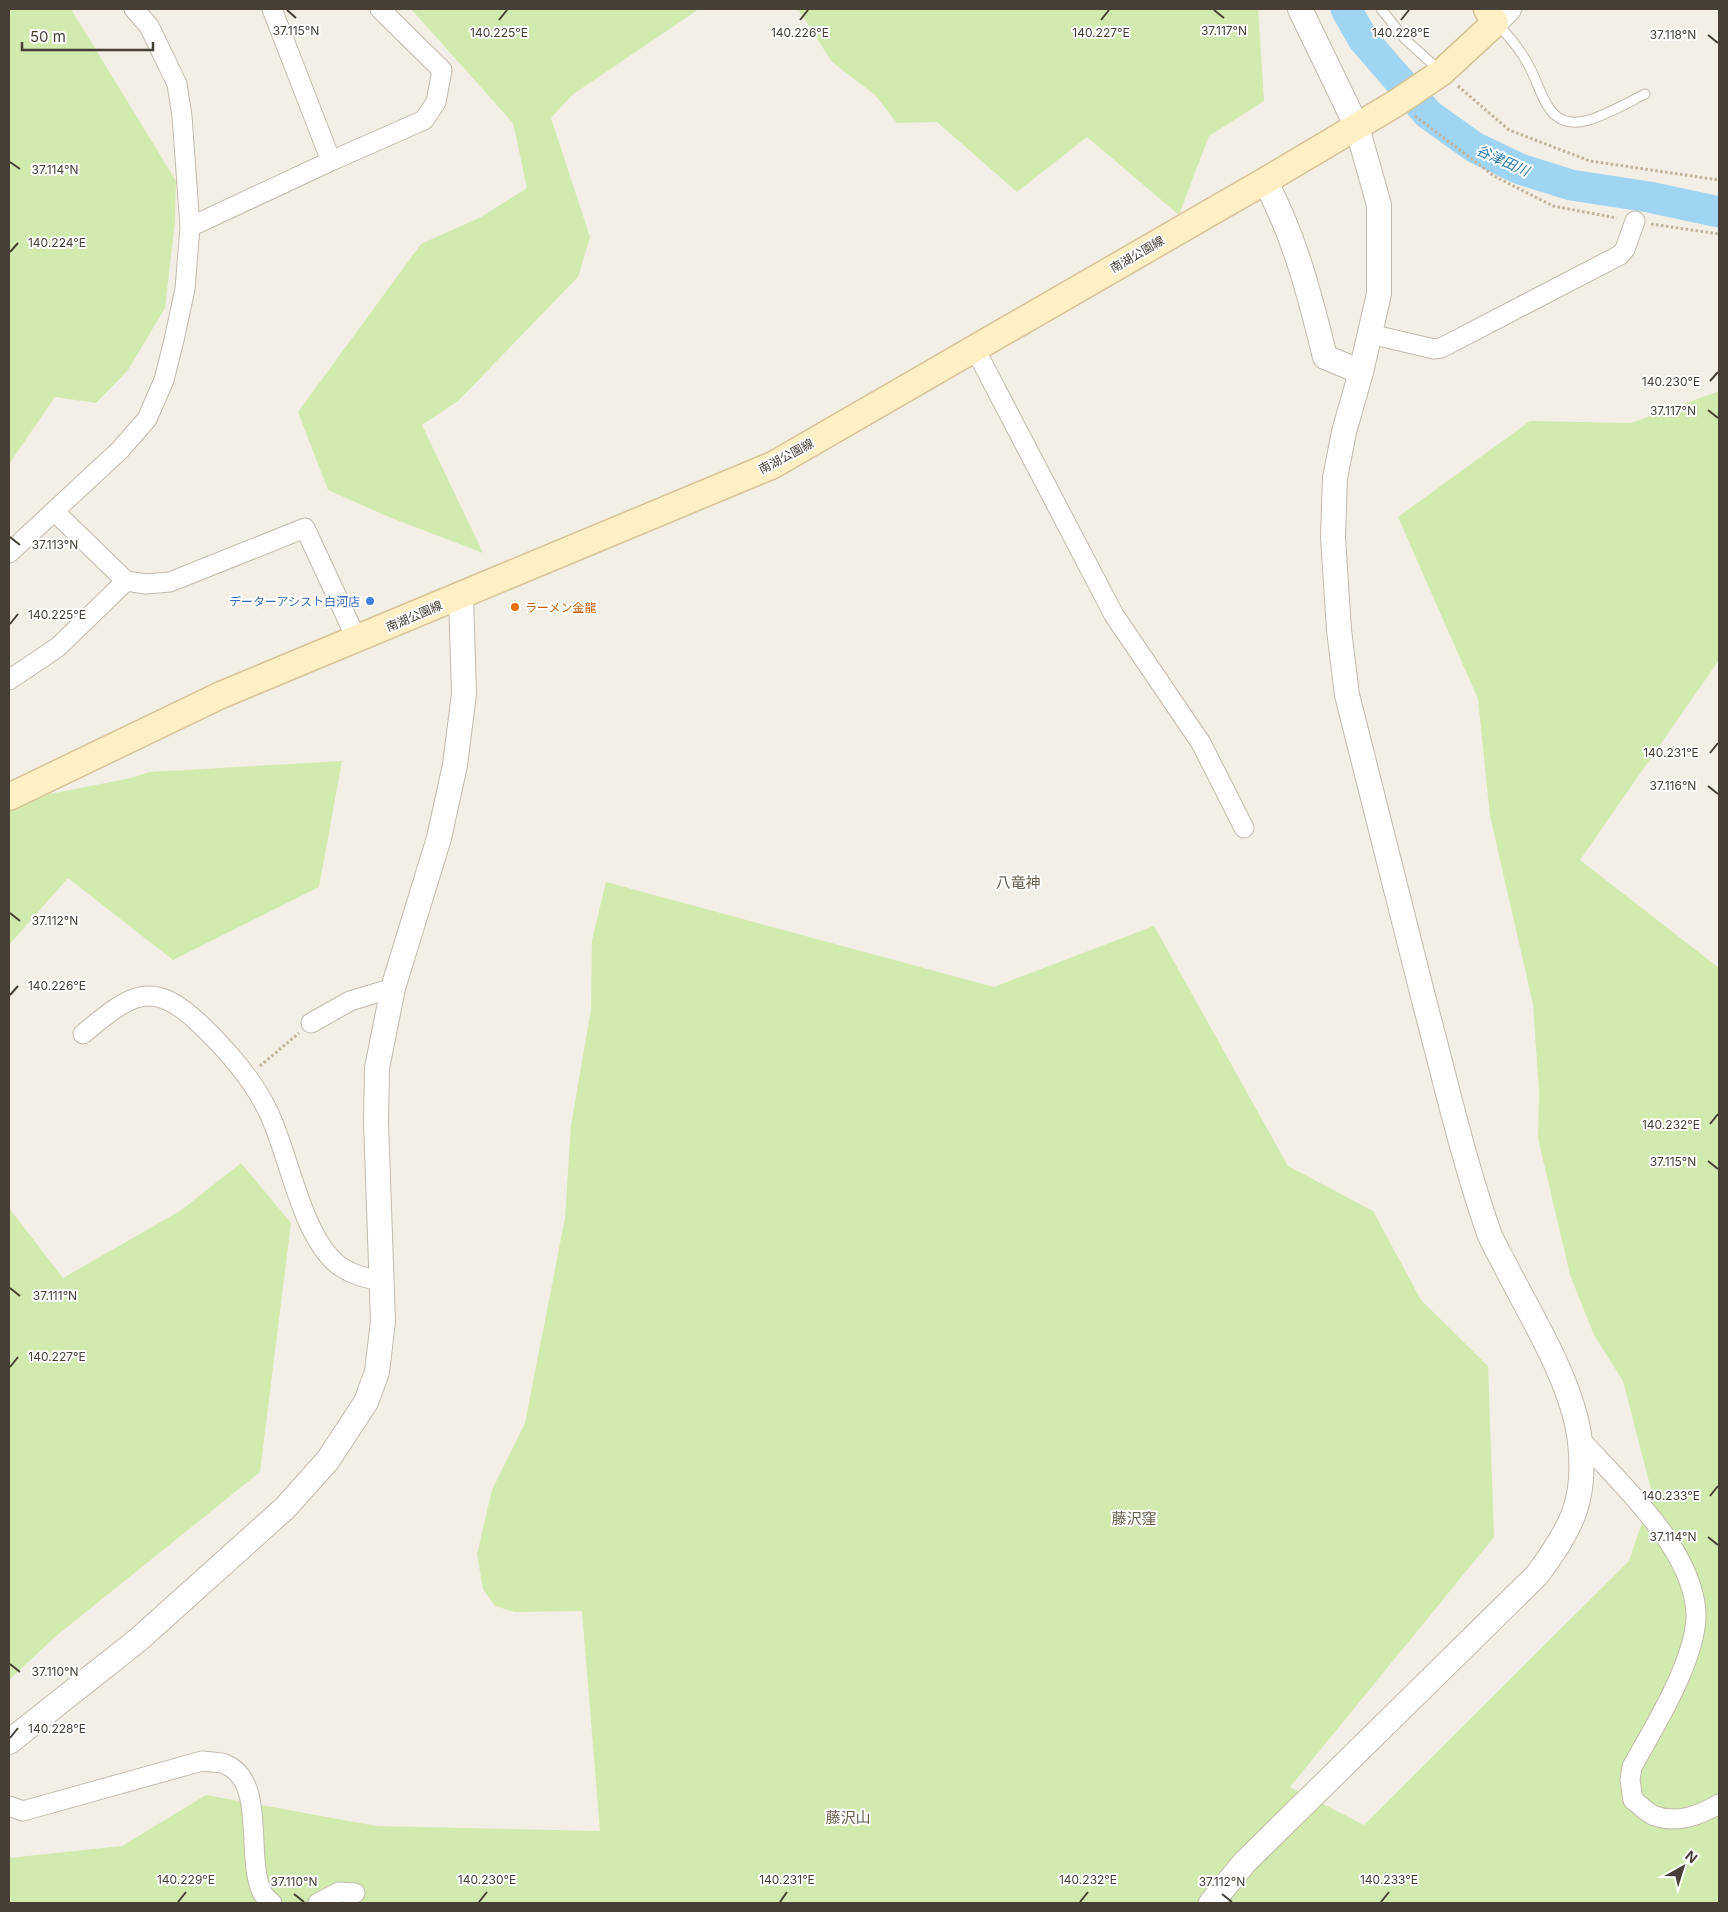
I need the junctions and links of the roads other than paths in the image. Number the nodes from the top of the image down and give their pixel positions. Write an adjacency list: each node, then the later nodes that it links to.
1 (134, 9): 13 (street)
2 (272, 9): 10 (street)
3 (380, 9): 10 (street)
4 (1300, 9): 9 (street)
5 (1381, 9): 7 (lane)
6 (1497, 14): 7 (main road, 南湖公園線); 8 (lane)
7 (1442, 72): 9 (main road, 南湖公園線)
8 (1645, 94)
9 (1357, 127): 11 (main road, 南湖公園線); 14 (street)
10 (331, 161): 13 (street)
11 (1265, 182): 15 (main road, 南湖公園線); 16 (street)
12 (1635, 222): 14 (street)
13 (190, 227): 17 (street)
14 (1370, 334): 16 (street)
15 (974, 349): 20 (main road, 南湖公園線); 24 (street)
16 (1361, 372): 29 (street)
17 (55, 512): 18 (street); 19 (street)
18 (9, 553)
19 (126, 581): 21 (street); 22 (street)
20 (462, 596): 21 (main road, 南湖公園線); 25 (street)
21 (357, 640): 23 (main road, 南湖公園線)
22 (9, 680)
23 (9, 797)
24 (1244, 828)
25 (393, 988): 26 (street); 28 (street)
26 (311, 1023)
27 (83, 1034): 28 (street)
28 (383, 1282): 30 (street)
29 (1580, 1439): 31 (street); 36 (street)
30 (9, 1742)
31 (1719, 1804)
32 (9, 1806): 34 (street)
33 (355, 1893): 35 (street)
34 (272, 1903)
35 (318, 1903)
36 (1211, 1903)

